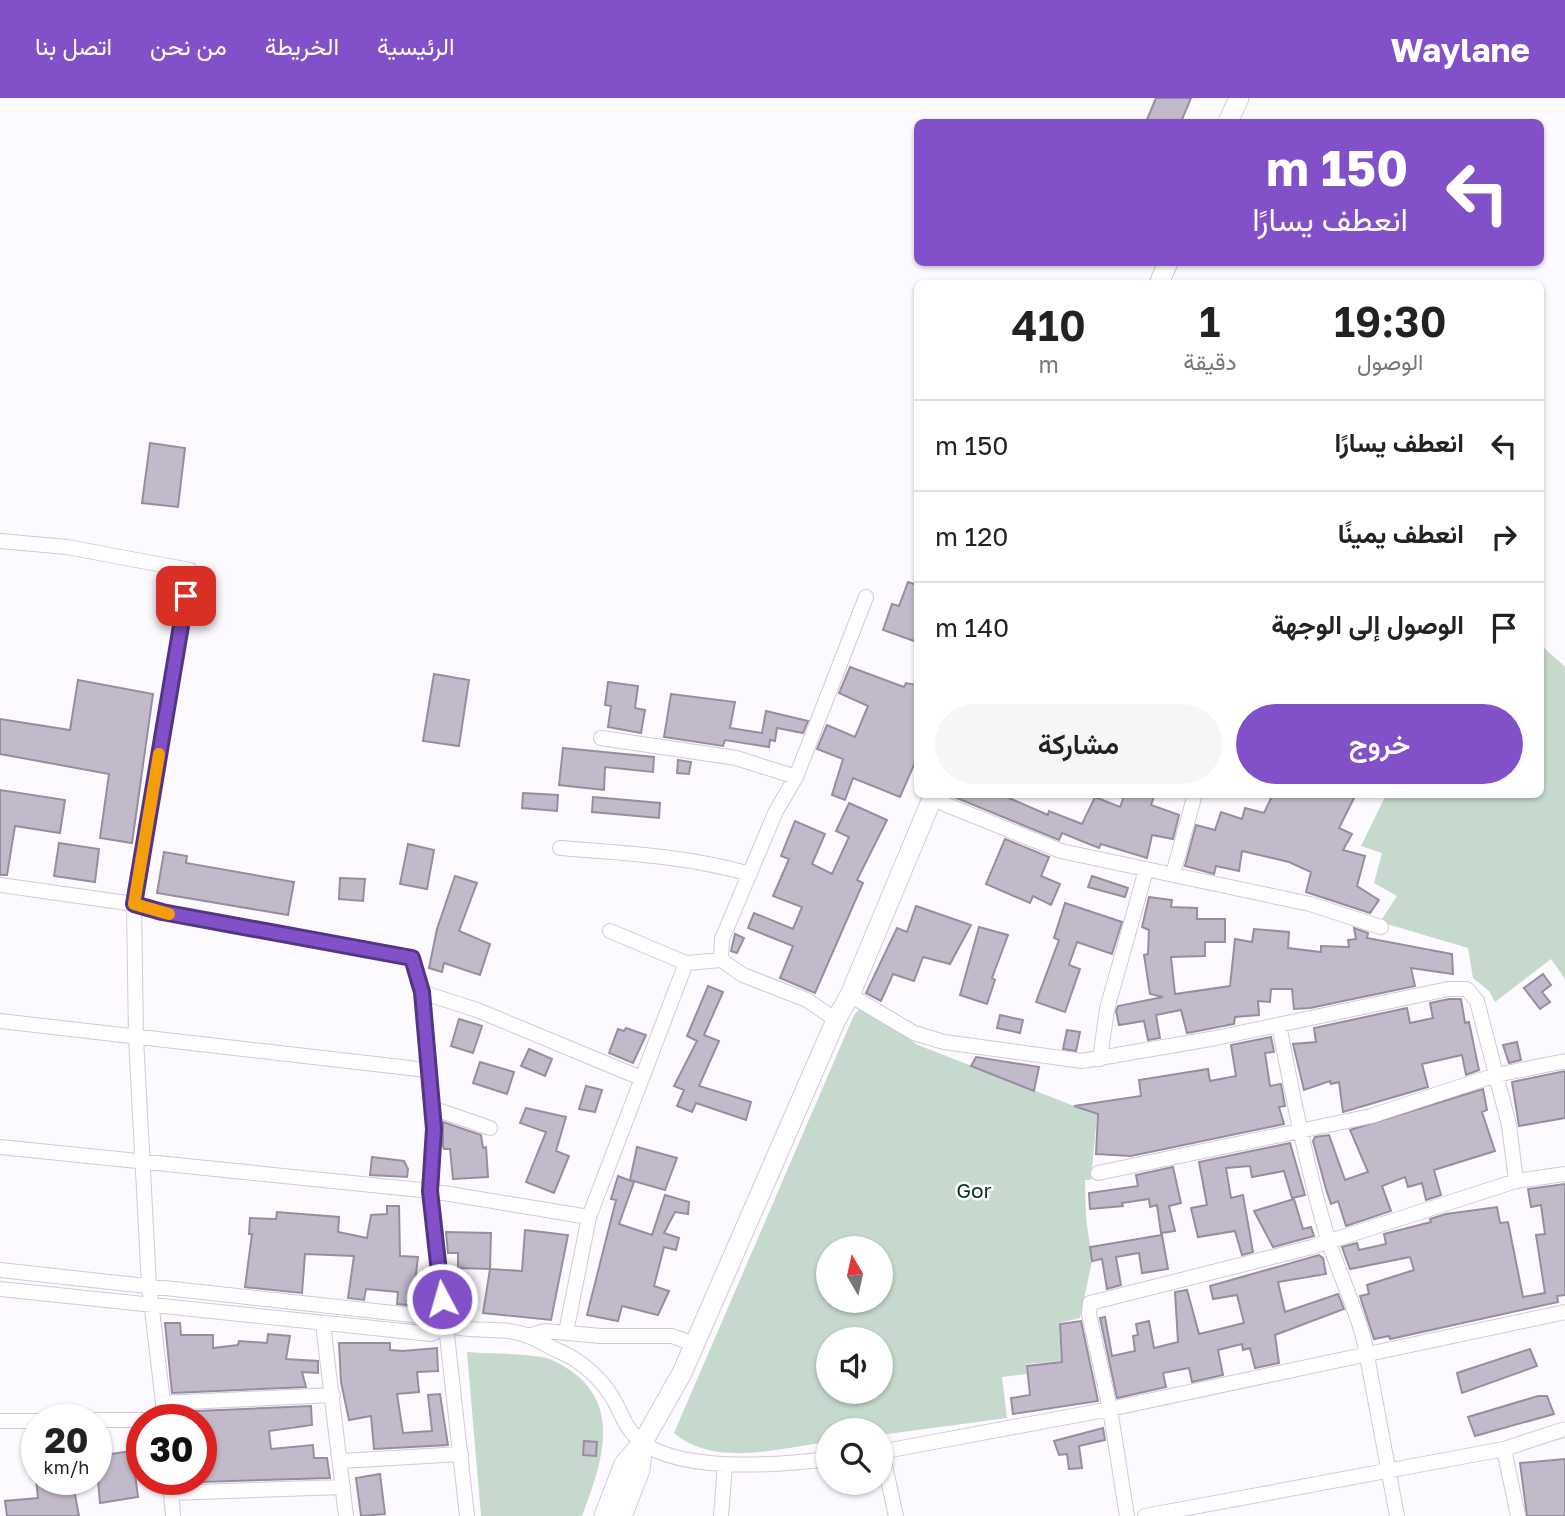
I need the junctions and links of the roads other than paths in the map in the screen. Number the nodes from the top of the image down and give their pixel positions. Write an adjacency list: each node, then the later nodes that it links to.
1 (1239, 98): 2 (main road)
2 (1229, 119)
3 (0, 541): 15 (street)
4 (866, 597): 6 (street)
5 (601, 738): 6 (street)
6 (796, 777): 12 (street)
7 (933, 798): 21 (main road)
8 (935, 798): 11 (street)
9 (1194, 798): 13 (street)
10 (560, 848): 12 (street)
11 (1146, 870): 13 (street); 26 (street)
12 (750, 874): 18 (street)
13 (1173, 874): 16 (street)
14 (0, 884): 15 (street)
15 (134, 904): 20 (street); 25 (street)
16 (1381, 927)
17 (610, 931): 19 (street)
18 (721, 960): 19 (street); 22 (street)
19 (686, 963): 30 (street)
20 (422, 992): 28 (street); 30 (street)
21 (850, 995): 22 (main road); 26 (street)
22 (836, 1020): 51 (main road)
23 (0, 1021): 25 (street)
24 (1279, 1025): 26 (street); 29 (street); 33 (street)
25 (136, 1038): 28 (street); 35 (street)
26 (1100, 1059)
27 (1565, 1061): 29 (street)
28 (427, 1070): 31 (street)
29 (1496, 1075): 33 (street); 38 (street)
30 (641, 1078): 40 (street)
31 (432, 1108): 32 (street); 39 (street)
32 (490, 1128)
33 (1300, 1133): 36 (street); 41 (street)
34 (0, 1147): 35 (street)
35 (142, 1163): 39 (street); 43 (street)
36 (1098, 1173)
37 (1565, 1174): 38 (street)
38 (1516, 1181): 41 (street)
39 (430, 1191): 40 (street); 48 (street)
40 (589, 1217): 49 (street)
41 (1329, 1242): 52 (street); 55 (street)
42 (0, 1270): 43 (street)
43 (149, 1285): 45 (street); 48 (street)
44 (0, 1289): 45 (street)
45 (151, 1304): 47 (street); 54 (street)
46 (1565, 1312): 52 (street)
47 (323, 1324): 48 (street); 53 (street)
48 (445, 1327): 50 (street); 62 (street)
49 (566, 1332): 50 (street); 51 (street)
50 (527, 1335): 59 (street)
51 (694, 1344): 59 (main road)
52 (1364, 1354): 55 (street); 66 (street)
53 (332, 1395): 54 (street); 64 (street)
54 (163, 1403)
55 (1110, 1409): 61 (street); 78 (street)
56 (0, 1421): 57 (street)
57 (21, 1421)
58 (1565, 1429): 60 (street)
59 (643, 1442): 65 (street); 74 (main road); 75 (main road)
60 (1504, 1449): 66 (street); 81 (street)
61 (893, 1450)
62 (461, 1454): 64 (street); 73 (street)
63 (816, 1460): 65 (street)
64 (341, 1461): 68 (street)
65 (725, 1465): 76 (street)
66 (1390, 1472): 79 (street); 80 (street)
67 (217, 1486): 68 (street)
68 (343, 1487): 72 (street)
69 (171, 1495): 71 (street)
70 (891, 1495): 77 (street)
71 (173, 1516)
72 (346, 1516)
73 (467, 1516)
74 (604, 1516)
75 (622, 1516)
76 (720, 1516)
77 (896, 1516)
78 (1127, 1516)
79 (1145, 1516)
80 (1397, 1516)
81 (1518, 1516)

